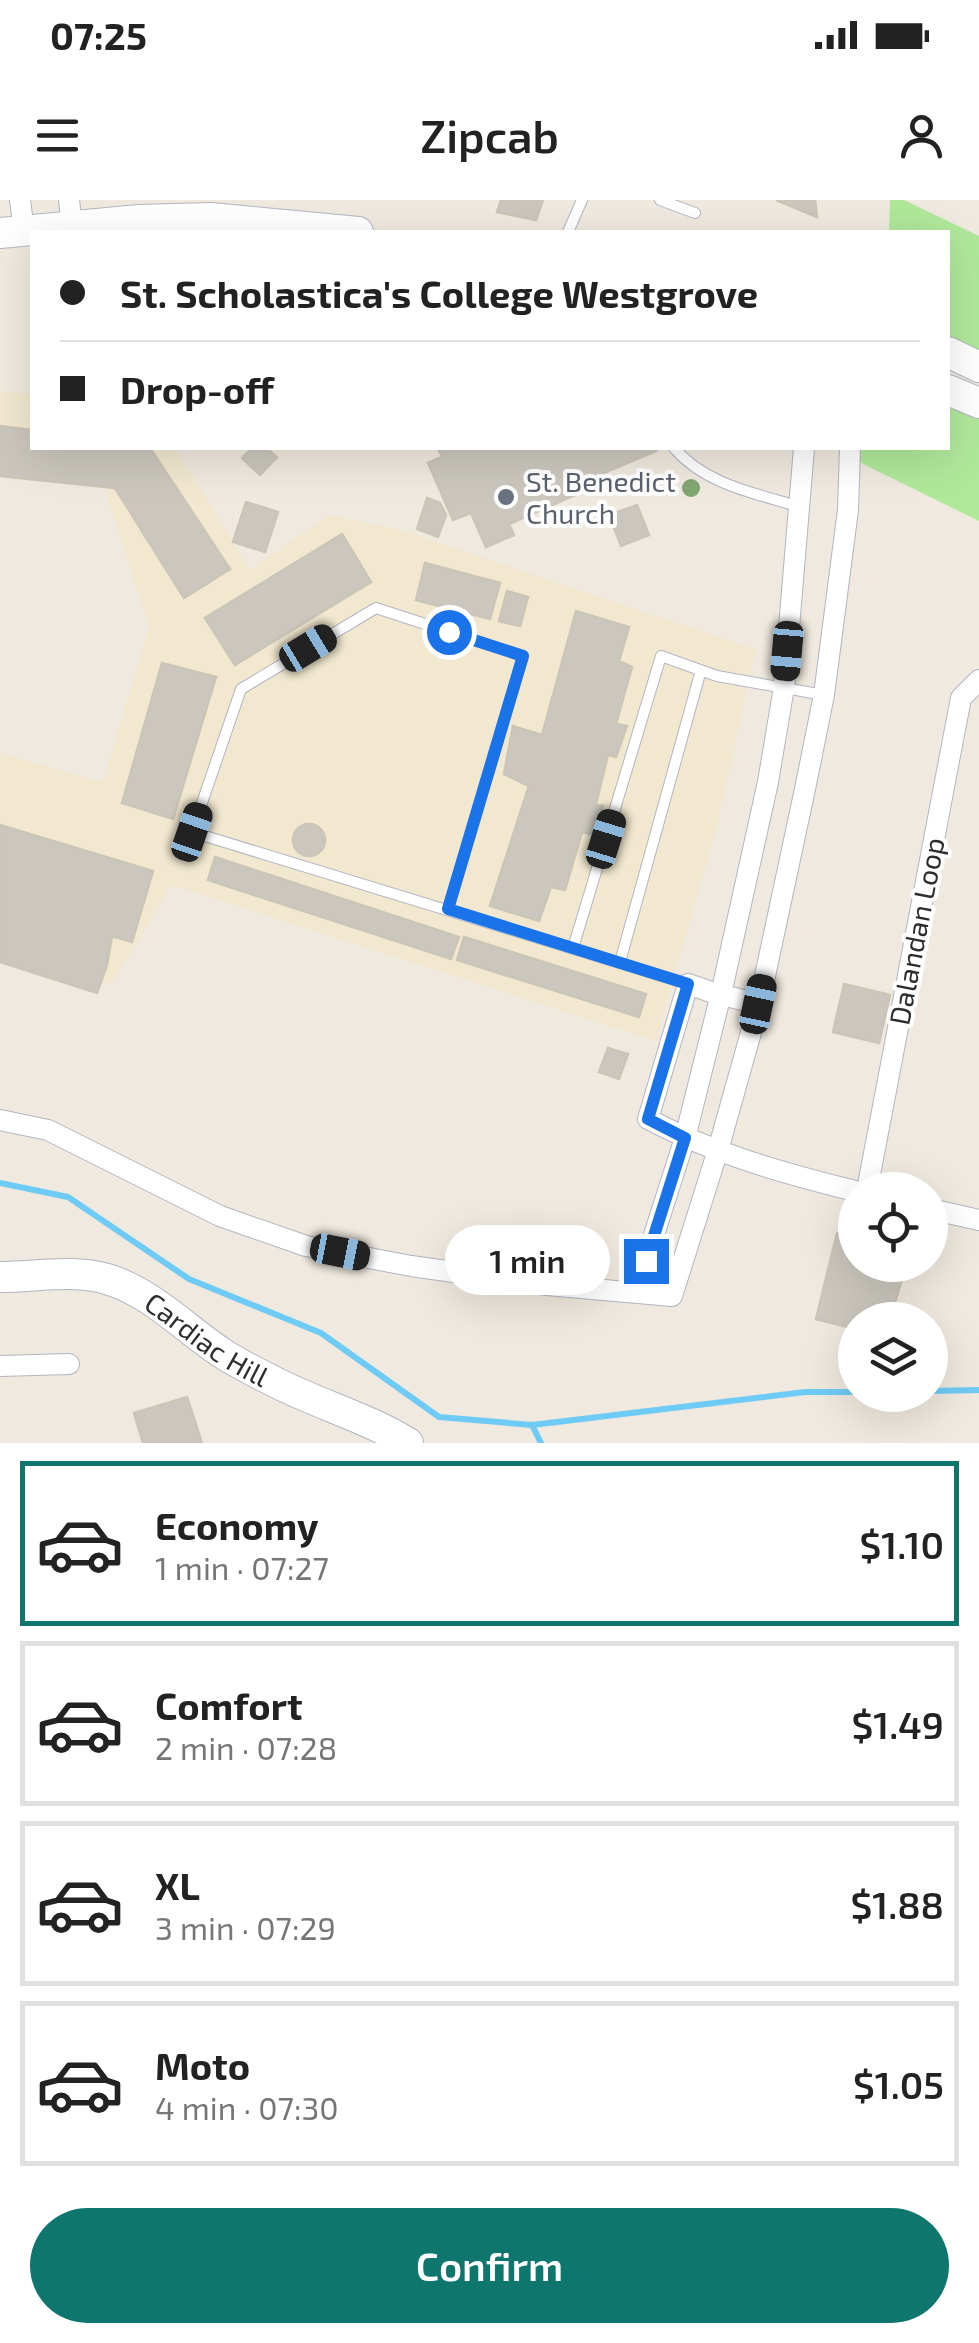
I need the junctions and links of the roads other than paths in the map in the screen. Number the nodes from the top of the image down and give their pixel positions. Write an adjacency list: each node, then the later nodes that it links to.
1 (20, 200): 8 (street)
2 (582, 200): 7 (lane)
3 (660, 200): 5 (lane)
4 (70, 213): 6 (main road); 8 (main road)
5 (696, 213)
6 (339, 230)
7 (569, 230)
8 (12, 232)
9 (950, 353): 10 (main road)
10 (979, 367)
11 (950, 391): 12 (main road)
12 (979, 403)
13 (676, 450): 16 (lane)
14 (804, 450): 16 (street)
15 (850, 450): 20 (street)
16 (800, 507): 19 (street)
17 (702, 670): 19 (lane); 22 (lane); 23 (lane)
18 (979, 680): 30 (street, Dalandan Loop)
19 (784, 687): 20 (lane); 25 (street)
20 (824, 696): 26 (street)
21 (448, 909): 21 (lane); 22 (lane)
22 (573, 948): 23 (lane)
23 (620, 962): 24 (lane)
24 (688, 984): 25 (street); 28 (street)
25 (721, 994): 26 (street); 28 (street)
26 (758, 1004): 29 (street)
27 (0, 1120): 35 (street)
28 (685, 1138): 29 (street); 35 (street)
29 (718, 1150): 31 (street); 35 (street)
30 (870, 1172)
31 (838, 1187)
32 (948, 1213): 33 (street)
33 (979, 1220)
34 (0, 1278): 38 (main road, Cardiac Hill)
35 (636, 1292)
36 (69, 1364): 37 (street)
37 (0, 1366)
38 (408, 1443)

